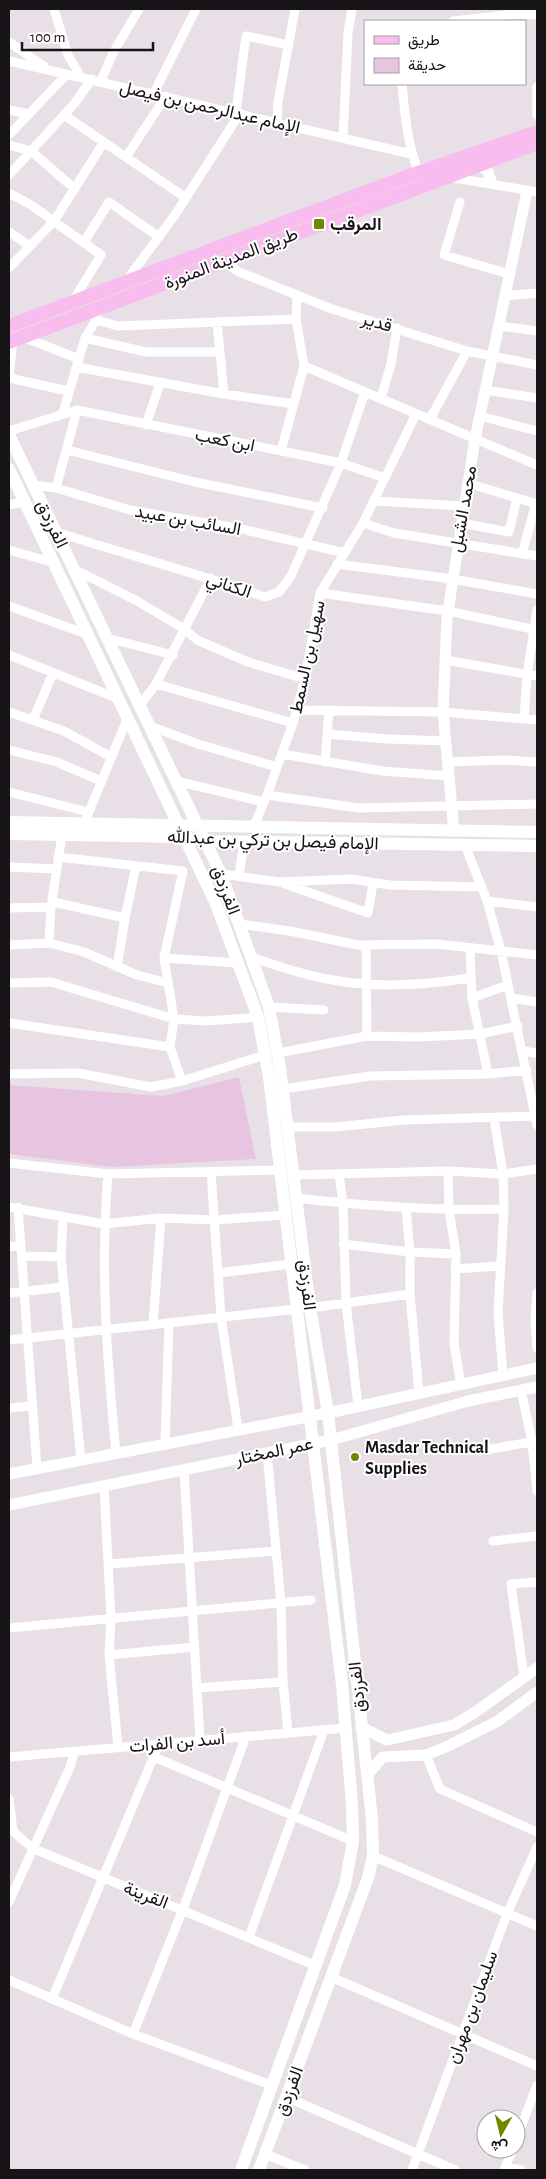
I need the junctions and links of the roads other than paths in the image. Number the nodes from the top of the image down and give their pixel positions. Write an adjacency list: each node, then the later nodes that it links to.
1 (54, 9): 16 (street)
2 (139, 9): 17 (street)
3 (196, 9): 20 (street)
4 (295, 9): 12 (street)
5 (352, 9): 30 (street)
6 (470, 9): 9 (street)
7 (515, 12): 8 (street); 9 (street)
8 (537, 15)
9 (468, 18): 10 (street)
10 (458, 20)
11 (9, 42): 14 (street)
12 (289, 45): 23 (street); 27 (street)
13 (9, 62): 14 (street, الإمام عبدالرحمن بن فيصل)
14 (49, 70): 15 (street, الإمام عبدالرحمن بن فيصل)
15 (67, 74): 16 (street, الإمام عبدالرحمن بن فيصل); 24 (street)
16 (81, 77): 17 (street, الإمام عبدالرحمن بن فيصل)
17 (97, 80): 20 (street, الإمام عبدالرحمن بن فيصل); 25 (street)
18 (402, 85): 35 (street)
19 (537, 87): 26 (street)
20 (154, 93): 21 (street, الإمام عبدالرحمن بن فيصل)
21 (166, 96): 23 (street, الإمام عبدالرحمن بن فيصل); 36 (street)
22 (9, 110): 24 (street)
23 (238, 113): 27 (street, الإمام عبدالرحمن بن فيصل); 45 (street)
24 (28, 114): 29 (street)
25 (64, 115): 31 (street); 34 (street)
26 (537, 115)
27 (277, 122): 30 (street, الإمام عبدالرحمن بن فيصل)
28 (537, 132): 38 (main road, طريق المدينة المنورة)
29 (9, 135)
30 (343, 138): 35 (street, الإمام عبدالرحمن بن فيصل)
31 (104, 142): 36 (street); 42 (street)
32 (537, 142): 37 (main road, طريق المدينة المنورة)
33 (9, 145): 34 (street)
34 (32, 151): 39 (street); 42 (street)
35 (411, 154): 38 (street)
36 (126, 157): 45 (street)
37 (479, 165): 40 (main road, طريق المدينة المنورة); 41 (street)
38 (419, 173): 55 (main road, طريق المدينة المنورة)
39 (9, 175)
40 (446, 177): 41 (street); 52 (main road, طريق المدينة المنورة)
41 (492, 183): 43 (street)
42 (74, 189): 47 (street)
43 (532, 192): 54 (street, محمد الشبل)
44 (9, 193): 47 (street)
45 (186, 198): 49 (street)
46 (460, 202): 54 (street)
47 (54, 221): 50 (street); 51 (street)
48 (9, 232): 51 (street)
49 (159, 237): 50 (street); 55 (street)
50 (84, 242): 59 (street)
51 (30, 246): 53 (street)
52 (224, 262): 57 (street, قدير); 60 (main road, طريق المدينة المنورة)
53 (9, 268)
54 (509, 274): 58 (street, محمد الشبل)
55 (125, 282): 59 (main road, طريق المدينة المنورة)
56 (537, 294): 58 (street)
57 (297, 295): 61 (street); 65 (street, قدير)
58 (504, 296): 64 (street, محمد الشبل)
59 (72, 301): 63 (main road, طريق المدينة المنورة)
60 (95, 315): 62 (street); 67 (street); 68 (main road, طريق المدينة المنورة)
61 (296, 319): 62 (street); 74 (street)
62 (217, 322): 70 (street)
63 (9, 326)
64 (500, 326): 66 (street); 71 (street, محمد الشبل)
65 (397, 328): 69 (street, قدير); 81 (street)
66 (537, 331)
67 (85, 338): 70 (street); 72 (street)
68 (15, 339): 72 (street); 75 (street)
69 (467, 351): 71 (street, قدير); 88 (street)
70 (220, 352): 80 (street)
71 (492, 355): 73 (street, قدير); 77 (street, محمد الشبل)
72 (77, 363): 76 (street); 78 (street)
73 (537, 365)
74 (304, 366): 79 (street); 83 (street)
75 (9, 378): 78 (street)
76 (160, 383): 80 (street); 89 (street)
77 (485, 390): 82 (street); 87 (street, محمد الشبل)
78 (68, 391): 85 (street)
79 (365, 392): 81 (street); 95 (street, الكناني)
80 (224, 394): 83 (street)
81 (380, 398): 86 (street)
82 (537, 398)
83 (294, 404): 94 (street)
84 (77, 410): 85 (street, ابن كعب); 89 (street, ابن كعب); 93 (street)
85 (63, 413): 91 (street, ابن كعب)
86 (416, 414): 88 (street); 98 (street, سهيل بن السمط)
87 (480, 416): 90 (street); 92 (street, محمد الشبل)
88 (430, 419): 92 (street)
89 (146, 425): 94 (street, ابن كعب)
90 (537, 431)
91 (9, 433): 100 (main road, الفرزدق)
92 (475, 439): 96 (street); 99 (street, محمد الشبل)
93 (67, 450): 101 (street); 108 (street)
94 (281, 451): 95 (street, ابن كعب)
95 (341, 463): 98 (street, ابن كعب); 108 (street, الكناني)
96 (537, 465)
97 (9, 469): 104 (main road, الفرزدق)
98 (385, 478): 103 (street, سهيل بن السمط)
99 (467, 483): 102 (street); 107 (street, محمد الشبل)
100 (33, 485): 101 (street, السائب بن عبيد); 111 (main road, الفرزدق)
101 (56, 488): 112 (street, السائب بن عبيد)
102 (518, 498): 105 (street); 110 (street)
103 (374, 501): 107 (street); 109 (street, سهيل بن السمط)
104 (24, 502): 106 (street); 118 (main road, الفرزدق)
105 (536, 504): 116 (street)
106 (9, 505)
107 (464, 506): 110 (street, محمد الشبل)
108 (323, 508): 112 (street, الكناني)
109 (363, 523): 113 (street); 115 (street, سهيل بن السمط)
110 (460, 523): 113 (street, محمد الشبل)
111 (56, 532): 120 (main road, الفرزدق); 121 (street, الكناني)
112 (304, 543): 115 (street, السائب بن عبيد); 121 (street, الكناني)
113 (457, 545): 116 (street); 122 (street, محمد الشبل)
114 (9, 550): 118 (street)
115 (344, 553): 119 (street, سهيل بن السمط)
116 (522, 554): 117 (street)
117 (537, 556)
118 (55, 563): 130 (main road, الفرزدق)
119 (337, 564): 122 (street); 123 (street, سهيل بن السمط)
120 (74, 569): 128 (street); 131 (main road, الفرزدق)
121 (211, 578): 128 (street)
122 (452, 579): 124 (street); 127 (street, محمد الشبل)
123 (320, 593): 127 (street); 138 (street, سهيل بن السمط)
124 (537, 594)
125 (9, 606): 130 (street)
126 (537, 610): 129 (street)
127 (448, 611): 129 (street); 134 (street, محمد الشبل)
128 (186, 630): 133 (street); 138 (street)
129 (535, 630): 136 (street)
130 (89, 635): 140 (main road, الفرزدق)
131 (107, 638): 133 (street); 141 (main road, الفرزدق)
132 (9, 655): 135 (street)
133 (173, 655): 139 (street)
134 (445, 660): 136 (street); 145 (street, محمد الشبل)
135 (52, 673): 140 (street); 148 (street)
136 (526, 675): 137 (street); 147 (street)
137 (537, 676)
138 (305, 679): 142 (street, سهيل بن السمط)
139 (156, 684): 141 (street); 150 (street)
140 (119, 699): 146 (main road, الفرزدق)
141 (140, 705): 151 (main road, الفرزدق)
142 (296, 710): 143 (street); 150 (street, سهيل بن السمط)
143 (329, 710): 145 (street); 152 (street)
144 (9, 712): 148 (street)
145 (443, 712): 147 (street); 153 (street, محمد الشبل)
146 (128, 717): 156 (street); 173 (main road, الفرزدق)
147 (524, 719): 149 (street)
148 (33, 720): 156 (street)
149 (537, 720)
150 (292, 723): 155 (street, سهيل بن السمط)
151 (150, 726): 160 (street); 163 (main road, الفرزدق)
152 (327, 734): 153 (street); 157 (street)
153 (446, 741): 158 (street, محمد الشبل)
154 (9, 750): 162 (street)
155 (282, 754): 157 (street); 160 (street, سهيل بن السمط)
156 (111, 757): 162 (street)
157 (325, 762): 161 (street)
158 (448, 762): 159 (street); 161 (street, محمد الشبل)
159 (537, 762)
160 (277, 767): 165 (street, سهيل بن السمط)
161 (449, 776): 167 (street, محمد الشبل)
162 (101, 781): 168 (street)
163 (176, 781): 165 (street); 170 (main road, الفرزدق)
164 (9, 792): 168 (street)
165 (266, 799): 167 (street); 171 (street, سهيل بن السمط)
166 (537, 804): 167 (street)
167 (452, 808): 172 (street, محمد الشبل)
168 (86, 818): 169 (main road, الإمام فيصل بن تركي بن عبدالله); 173 (main road, الإمام فيصل بن تركي بن عبدالله)
169 (9, 822)
170 (198, 827): 171 (main road, الإمام فيصل بن تركي بن عبدالله); 173 (main road, الإمام فيصل بن تركي بن عبدالله); 177 (main road, الفرزدق)
171 (253, 828): 172 (main road, الإمام فيصل بن تركي بن عبدالله)
172 (454, 831): 174 (main road, الإمام فيصل بن تركي بن عبدالله)
173 (182, 832): 176 (main road, الإمام فيصل بن تركي بن عبدالله); 177 (main road, الإمام فيصل بن تركي بن عبدالله); 204 (main road, الفرزدق)
174 (537, 832)
175 (9, 834): 176 (main road, الإمام فيصل بن تركي بن عبدالله)
176 (62, 835): 181 (street)
177 (205, 841): 178 (main road, الإمام فيصل بن تركي بن عبدالله); 185 (main road, الفرزدق)
178 (244, 842): 179 (main road, الإمام فيصل بن تركي بن عبدالله); 186 (street)
179 (465, 845): 180 (main road, الإمام فيصل بن تركي بن عبدالله); 189 (street)
180 (537, 846)
181 (58, 857): 182 (street); 184 (street)
182 (136, 866): 194 (street); 203 (street)
183 (9, 867): 184 (street)
184 (57, 869): 191 (street)
185 (221, 874): 186 (street); 195 (main road, الفرزدق)
186 (239, 876): 187 (street)
187 (280, 882): 188 (street); 188 (street)
188 (373, 883): 189 (street)
189 (482, 887): 190 (street)
190 (487, 901): 192 (street); 200 (street)
191 (52, 905): 193 (street); 194 (street); 196 (street)
192 (537, 907)
193 (9, 908)
194 (124, 918): 205 (street)
195 (239, 924): 197 (street); 202 (main road, الفرزدق)
196 (49, 943): 198 (street); 205 (street)
197 (366, 944): 199 (street); 209 (street)
198 (9, 945)
199 (470, 948): 200 (street); 206 (street)
200 (501, 951): 201 (street); 210 (street)
201 (537, 955)
202 (251, 957): 209 (street); 214 (main road, الفرزدق)
203 (164, 958): 204 (street); 208 (street)
204 (237, 963): 216 (main road, الفرزدق)
205 (117, 967): 208 (street)
206 (470, 978): 209 (street); 211 (street)
207 (9, 983): 217 (street)
208 (168, 983): 217 (street)
209 (366, 984): 221 (street)
210 (508, 985): 211 (street); 212 (street)
211 (472, 998): 220 (street)
212 (511, 998): 213 (street); 219 (street)
213 (537, 1002)
214 (269, 1007): 215 (street); 224 (main road, الفرزدق)
215 (324, 1010)
216 (258, 1017): 217 (street); 226 (main road, الفرزدق)
217 (174, 1019): 222 (street)
218 (9, 1023): 222 (street)
219 (518, 1026): 220 (street); 223 (street)
220 (480, 1034): 221 (street); 229 (street)
221 (368, 1036): 224 (street)
222 (170, 1048): 230 (street)
223 (523, 1051): 225 (street); 227 (street)
224 (278, 1053): 231 (main road, الفرزدق)
225 (537, 1053)
226 (264, 1055): 230 (street); 237 (main road, الفرزدق)
227 (527, 1070): 229 (street); 233 (street)
228 (9, 1074): 230 (street)
229 (488, 1074): 231 (street)
230 (182, 1081)
231 (283, 1088): 234 (main road, الفرزدق)
232 (494, 1118): 233 (street); 234 (street); 243 (street)
233 (536, 1121)
234 (288, 1127): 241 (main road, الفرزدق)
235 (9, 1163): 240 (street)
236 (537, 1169): 243 (street)
237 (280, 1170): 239 (street); 250 (main road, الفرزدق)
238 (448, 1171): 242 (street); 243 (street); 249 (street)
239 (211, 1172): 240 (street); 253 (street)
240 (108, 1174): 254 (street)
241 (293, 1174): 242 (street); 244 (main road, الفرزدق)
242 (339, 1174): 245 (street)
243 (503, 1174): 248 (street)
244 (296, 1198): 245 (street); 272 (main road, الفرزدق)
245 (343, 1204): 247 (street); 255 (street)
246 (13, 1207): 251 (street); 256 (street)
247 (406, 1208): 249 (street); 258 (street)
248 (504, 1209): 249 (street); 263 (street)
249 (449, 1210): 259 (street)
250 (285, 1215): 253 (street); 262 (main road, الفرزدق)
251 (63, 1216): 254 (street); 261 (street)
252 (161, 1218): 253 (street); 254 (street); 276 (street)
253 (216, 1220): 265 (street)
254 (104, 1224): 277 (street)
255 (343, 1244): 258 (street); 271 (street)
256 (21, 1245): 257 (street); 260 (street)
257 (9, 1247)
258 (410, 1252): 259 (street); 270 (street)
259 (456, 1254): 264 (street)
260 (22, 1256): 261 (street); 267 (street)
261 (61, 1257): 266 (street)
262 (291, 1264): 265 (street); 273 (main road, الفرزدق)
263 (500, 1266): 264 (street); 283 (street)
264 (456, 1269): 284 (street)
265 (219, 1273): 274 (street)
266 (64, 1287): 267 (street); 278 (street)
267 (24, 1291): 268 (street); 279 (street)
268 (9, 1293)
269 (537, 1293): 281 (street)
270 (410, 1294): 271 (street); 287 (street)
271 (346, 1303): 272 (street); 289 (street)
272 (310, 1308): 291 (main road, الفرزدق)
273 (297, 1309): 274 (street); 292 (main road, الفرزدق)
274 (222, 1317): 275 (street); 293 (street)
275 (169, 1323): 276 (street); 296 (street)
276 (153, 1324): 277 (street)
277 (105, 1330): 278 (street); 299 (street)
278 (69, 1333): 279 (street); 301 (street)
279 (26, 1338): 280 (street); 288 (street)
280 (9, 1340)
281 (537, 1348)
282 (537, 1368): 283 (street, عمر المختار)
283 (503, 1376): 284 (street, عمر المختار)
284 (461, 1385): 287 (street, عمر المختار)
285 (537, 1387): 286 (street, عمر المختار)
286 (521, 1390): 294 (street, عمر المختار); 295 (street)
287 (419, 1393): 289 (street, عمر المختار)
288 (31, 1406): 290 (street); 302 (street)
289 (358, 1406): 291 (street, عمر المختار)
290 (9, 1408)
291 (328, 1413): 292 (street, عمر المختار); 294 (main road, الفرزدق)
292 (309, 1415): 293 (street, عمر المختار); 297 (main road, الفرزدق)
293 (238, 1429): 296 (street, عمر المختار)
294 (331, 1440): 297 (street, عمر المختار); 326 (main road, الفرزدق)
295 (535, 1441): 298 (street); 306 (street)
296 (165, 1443): 299 (street, عمر المختار)
297 (312, 1444): 300 (street, عمر المختار); 327 (main road, الفرزدق)
298 (480, 1451)
299 (116, 1453): 301 (street, عمر المختار)
300 (267, 1453): 303 (street, عمر المختار); 310 (street)
301 (81, 1460): 302 (street, عمر المختار)
302 (37, 1468): 304 (street, عمر المختار)
303 (184, 1470): 305 (street, عمر المختار); 311 (street)
304 (9, 1474)
305 (104, 1486): 307 (street, عمر المختار); 312 (street)
306 (537, 1491)
307 (9, 1505)
308 (537, 1536): 309 (street)
309 (493, 1541)
310 (276, 1552): 311 (street); 315 (street)
311 (189, 1558): 312 (street); 316 (street)
312 (108, 1564): 317 (street)
313 (537, 1582): 322 (street)
314 (311, 1600): 315 (street)
315 (281, 1603): 316 (street); 323 (street)
316 (192, 1611): 317 (street); 319 (street)
317 (111, 1619): 318 (street); 320 (street)
318 (9, 1628)
319 (194, 1647): 320 (street); 324 (street)
320 (109, 1655): 333 (street)
321 (537, 1668): 322 (street)
322 (524, 1677): 326 (street)
323 (283, 1682): 324 (street); 329 (street)
324 (197, 1688): 331 (street)
325 (537, 1692): 335 (street)
326 (361, 1727): 338 (main road, الفرزدق)
327 (346, 1728): 328 (street, أسد بن الفرات); 343 (main road, الفرزدق)
328 (324, 1730): 329 (street, أسد بن الفرات); 341 (street)
329 (288, 1733): 330 (street, أسد بن الفرات)
330 (246, 1736): 331 (street, أسد بن الفرات); 339 (street)
331 (200, 1740): 332 (street, أسد بن الفرات)
332 (159, 1744): 333 (street, أسد بن الفرات); 336 (street)
333 (118, 1747): 334 (street, أسد بن الفرات)
334 (75, 1751): 337 (street, أسد بن الفرات); 345 (street)
335 (426, 1754): 338 (street); 342 (street)
336 (154, 1757): 339 (street); 348 (street)
337 (9, 1758)
338 (367, 1775): 346 (main road, الفرزدق)
339 (226, 1788): 341 (street); 351 (street)
340 (9, 1799): 345 (street, القرينة)
341 (292, 1816): 343 (street); 354 (street)
342 (537, 1832)
343 (353, 1841): 355 (main road, الفرزدق)
344 (537, 1847): 352 (street, سليمان بن مهران)
345 (32, 1848): 348 (street, القرينة); 349 (street)
346 (373, 1856): 352 (street); 356 (main road, الفرزدق)
347 (9, 1875): 349 (street)
348 (104, 1878): 351 (street, القرينة); 358 (street)
349 (18, 1880): 350 (street)
350 (9, 1902)
351 (183, 1909): 354 (street, القرينة); 359 (street)
352 (507, 1914): 353 (street); 360 (street, سليمان بن مهران)
353 (537, 1926)
354 (249, 1937): 355 (street, القرينة)
355 (314, 1965): 362 (main road, الفرزدق)
356 (331, 1977): 360 (street); 364 (main road, الفرزدق)
357 (9, 1980): 358 (street)
358 (52, 1999): 359 (street)
359 (134, 2034): 362 (street)
360 (462, 2035): 361 (street); 367 (street, سليمان بن مهران)
361 (537, 2066)
362 (271, 2085): 369 (main road, الفرزدق)
363 (537, 2085): 365 (street)
364 (286, 2097): 366 (main road, الفرزدق); 367 (street)
365 (526, 2114)
366 (265, 2154): 370 (main road, الفرزدق); 371 (street)
367 (418, 2154): 372 (street, سليمان بن مهران); 373 (street)
368 (505, 2169): 374 (street)
369 (241, 2170)
370 (259, 2170)
371 (305, 2170)
372 (412, 2170)
373 (455, 2170)
374 (521, 2170)

